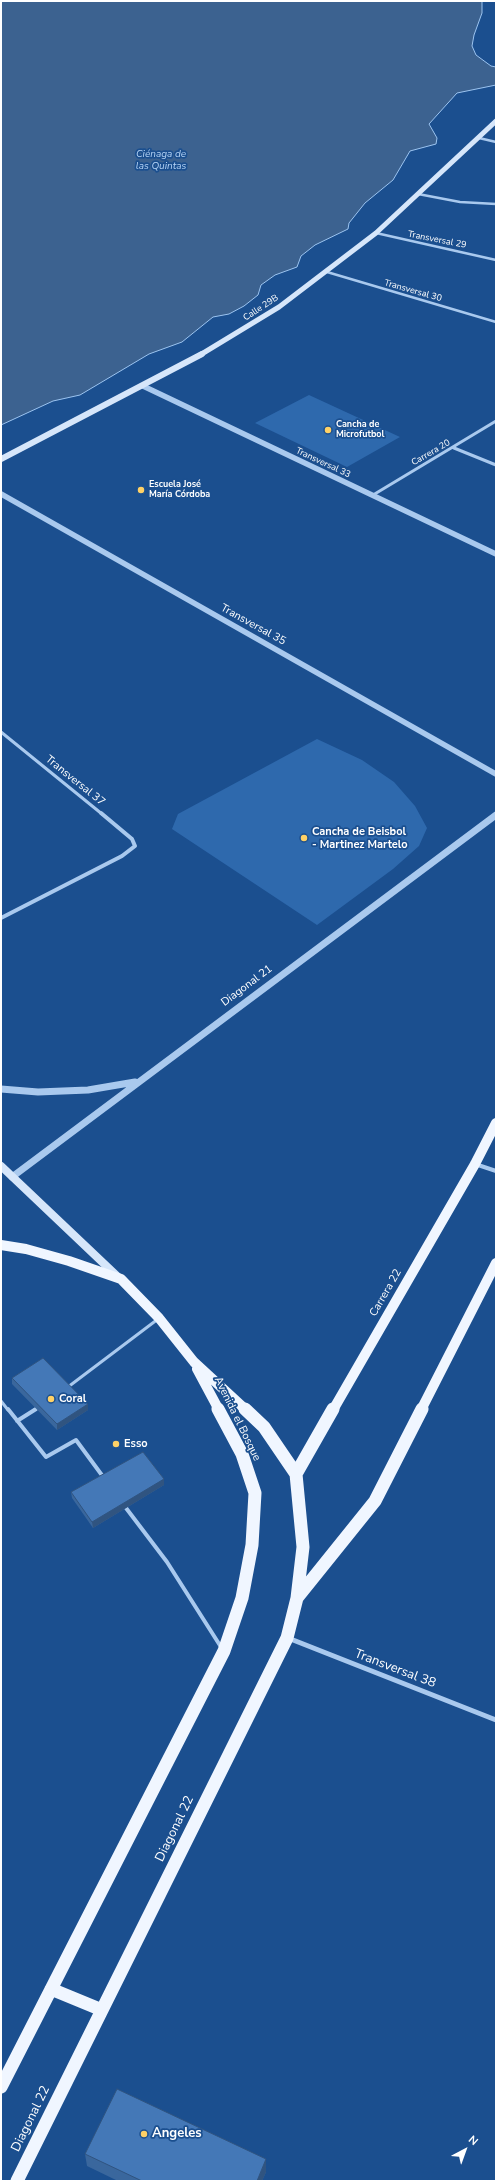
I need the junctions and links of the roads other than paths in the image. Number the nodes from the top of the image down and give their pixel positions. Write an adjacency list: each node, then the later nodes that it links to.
1 (496, 121): 2 (main road, Calle 29B)
2 (479, 138): 3 (street); 4 (main road, Calle 29B)
3 (496, 142)
4 (418, 194): 5 (street); 6 (main road, Calle 29B)
5 (496, 204)
6 (376, 233): 7 (street, Transversal 29); 8 (main road, Calle 29B)
7 (496, 260)
8 (327, 272): 9 (street, Transversal 30); 10 (main road, Calle 29B)
9 (496, 322)
10 (143, 386): 13 (main road, Calle 29B); 16 (street, Transversal 33)
11 (496, 421): 12 (street, Carrera 20)
12 (454, 448): 14 (street); 16 (street, Carrera 20)
13 (1, 459)
14 (496, 465)
15 (1, 494): 19 (street, Transversal 35)
16 (373, 495): 17 (street, Transversal 33)
17 (496, 554)
18 (1, 732): 21 (street, Transversal 37)
19 (496, 774)
20 (496, 815): 22 (street, Diagonal 21)
21 (1, 918)
22 (137, 1082): 23 (street); 28 (street, Diagonal 21)
23 (1, 1089)
24 (496, 1123): 25 (main road, Carrera 22)
25 (475, 1164): 27 (street); 38 (main road, Carrera 22)
26 (1, 1166): 28 (main road, Avenida el Bosque)
27 (496, 1170)
28 (12, 1177): 31 (main road, Avenida el Bosque)
29 (1, 1245): 31 (main road)
30 (496, 1263): 41 (main road)
31 (121, 1279): 32 (main road, Avenida el Bosque)
32 (159, 1318): 33 (main road, Avenida el Bosque); 34 (lane)
33 (194, 1362): 38 (main road, Avenida el Bosque); 43 (main road, Avenida el Bosque)
34 (67, 1388)
35 (1, 1401): 37 (lane)
36 (36, 1409): 37 (lane)
37 (17, 1421): 39 (lane)
38 (296, 1474): 41 (main road, Diagonal 22)
39 (105, 1479)
40 (126, 1508): 43 (lane)
41 (297, 1598): 42 (main road, Diagonal 22)
42 (287, 1638): 44 (street, Transversal 38); 46 (main road, Diagonal 22)
43 (224, 1651): 45 (main road)
44 (496, 1720)
45 (51, 1990): 46 (main road); 47 (main road)
46 (102, 2010): 48 (main road, Diagonal 22)
47 (1, 2087)
48 (17, 2181)

